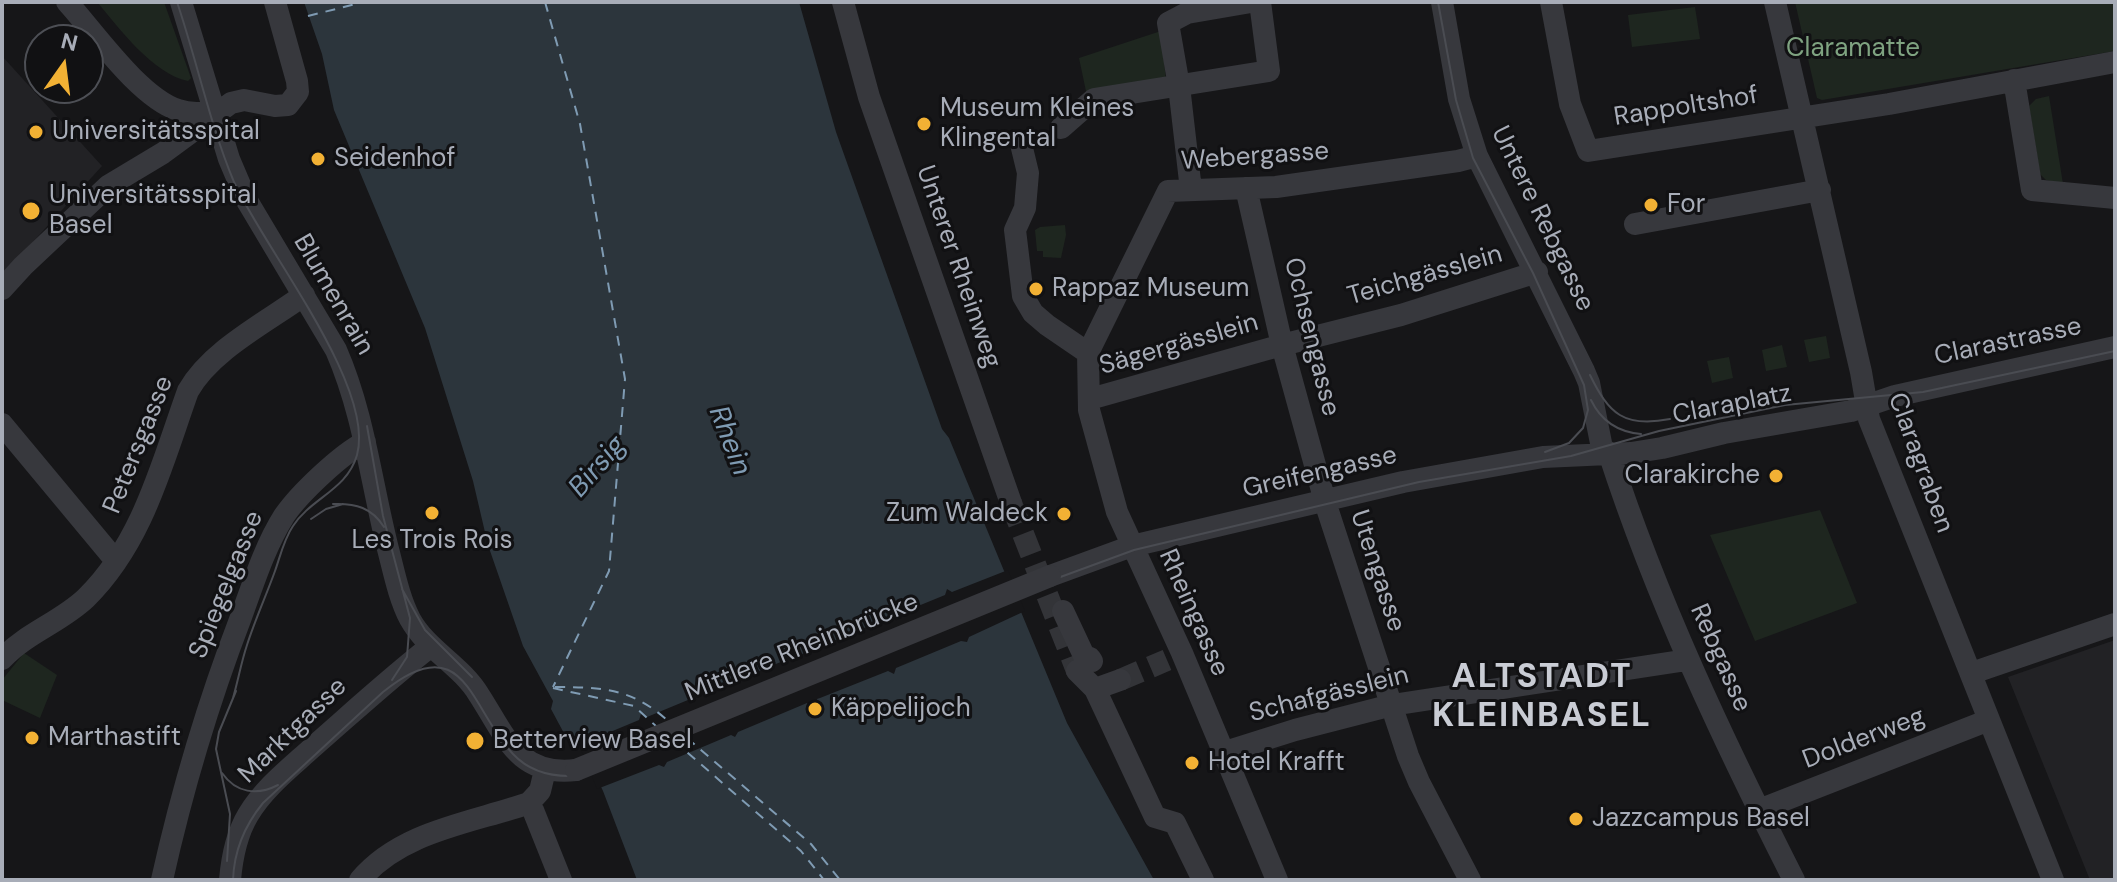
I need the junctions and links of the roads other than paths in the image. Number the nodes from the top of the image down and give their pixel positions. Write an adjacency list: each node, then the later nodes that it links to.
1 (67, 2): 13 (street)
2 (181, 2): 13 (street, Blumenrain)
3 (275, 2): 13 (street)
4 (843, 2): 35 (street, Unterer Rheinweg)
5 (1251, 2): 12 (street)
6 (1260, 2): 12 (street)
7 (1442, 2): 17 (street, Untere Rebgasse)
8 (1551, 2): 14 (street, Rappoltshof)
9 (1775, 2): 14 (street, Claragraben)
10 (2115, 62): 11 (street)
11 (2014, 80): 14 (street); 21 (street)
12 (1179, 86): 15 (street); 19 (street)
13 (216, 112): 24 (street); 25 (street, Blumenrain)
14 (1803, 118): 20 (street, Claragraben)
15 (1061, 128)
16 (1021, 144): 28 (street)
17 (1477, 156): 18 (street, Webergasse); 23 (street, Untere Rebgasse)
18 (1246, 188): 19 (street, Webergasse); 26 (street, Ochsengasse)
19 (1191, 190): 28 (street, Webergasse)
20 (1820, 190): 22 (street); 30 (street, Claragraben)
21 (2115, 198)
22 (1635, 224)
23 (1537, 272): 26 (street, Teichgässlein); 33 (street, Untere Rebgasse)
24 (2, 289)
25 (304, 295): 32 (street, Blumenrain); 37 (street, Petersgasse)
26 (1282, 345): 29 (street, Sägergässlein); 34 (street, Ochsengasse)
27 (2115, 347): 30 (street, Clarastrasse)
28 (1088, 353): 29 (street, Rheingasse)
29 (1090, 399): 36 (street, Rheingasse)
30 (1866, 406): 33 (street, Claraplatz); 44 (street, Claragraben)
31 (2, 424): 37 (street)
32 (365, 442): 41 (street, Blumenrain); 53 (street, Spiegelgasse)
33 (1609, 453): 34 (street, Greifengasse); 43 (street, Rebgasse)
34 (1325, 500): 36 (street, Greifengasse); 47 (street, Utengasse)
35 (1011, 503)
36 (1132, 546): 38 (street, Greifengasse); 49 (street, Rheingasse)
37 (116, 561): 42 (street, Petersgasse)
38 (1050, 576): 50 (street, Mittlere Rheinbrücke, bridge)
39 (1063, 611): 46 (street)
40 (2115, 624): 44 (street)
41 (431, 646): 50 (street, Blumenrain); 54 (street, Marktgasse)
42 (2, 659)
43 (1687, 660): 47 (street, Schafgässlein); 52 (street, Rebgasse)
44 (1972, 673): 48 (street, Claragraben)
45 (1120, 680): 46 (street)
46 (1095, 689): 57 (street)
47 (1392, 705): 49 (street, Schafgässlein); 59 (street, Utengasse)
48 (1989, 720): 52 (street, Dolderweg); 61 (street, Claragraben)
49 (1222, 753): 58 (street, Rheingasse)
50 (545, 770): 55 (street)
51 (533, 810): 56 (street)
52 (1759, 810): 60 (street, Rebgasse)
53 (162, 880)
54 (230, 880)
55 (360, 880)
56 (561, 880)
57 (1203, 880)
58 (1277, 880)
59 (1470, 880)
60 (1794, 880)
61 (2053, 880)

